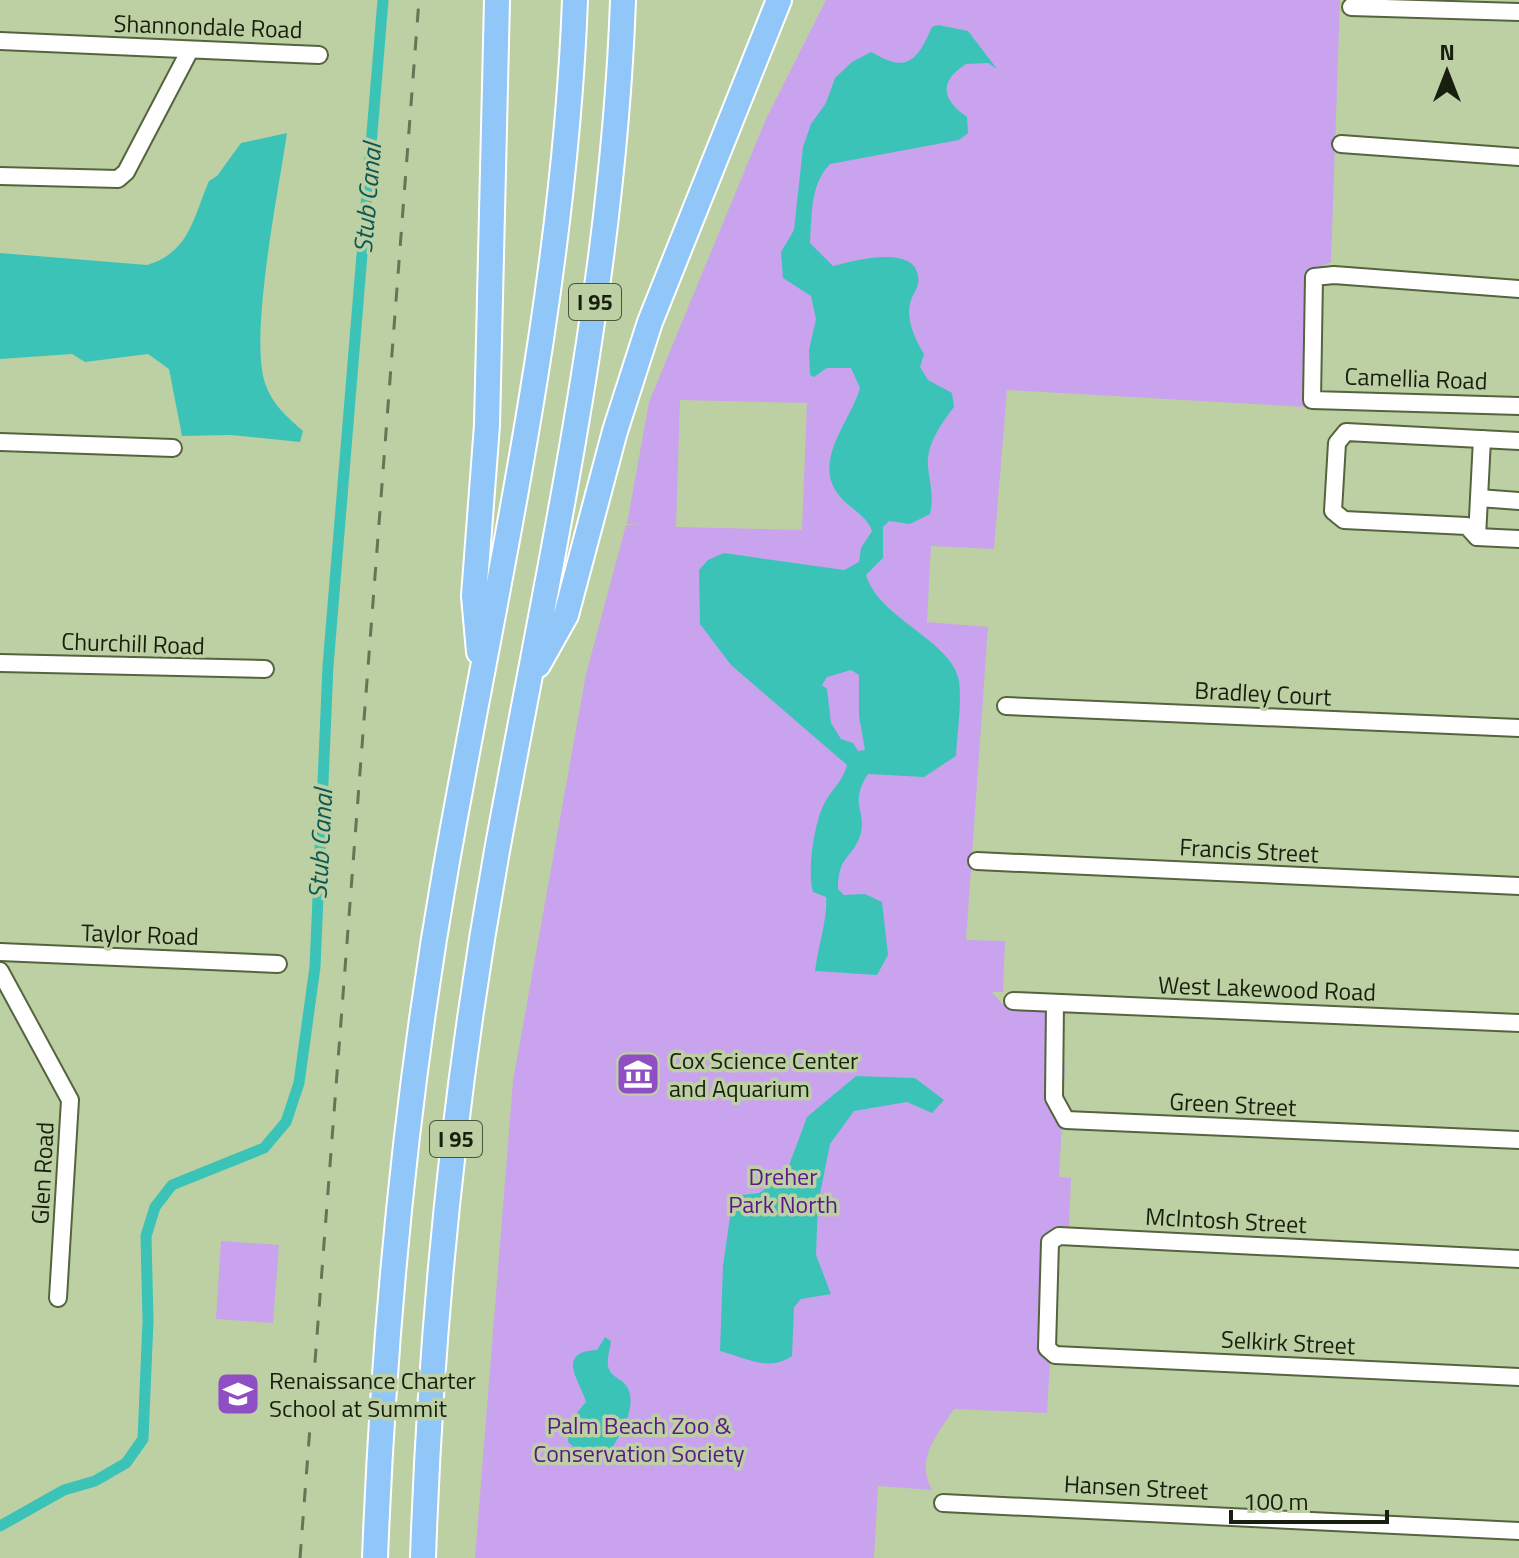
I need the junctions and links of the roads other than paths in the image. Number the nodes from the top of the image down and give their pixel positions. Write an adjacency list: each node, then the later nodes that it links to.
1 (497, 0): 25 (highway)
2 (575, 0): 25 (highway, I 95)
3 (623, 0): 26 (highway, I 95)
4 (779, 0): 26 (highway)
5 (1351, 7): 6 (street)
6 (1519, 12)
7 (0, 41): 8 (street, Shannondale Road)
8 (190, 50): 9 (street, Shannondale Road); 12 (street)
9 (319, 55)
10 (1341, 144): 11 (street)
11 (1519, 157)
12 (0, 176)
13 (1519, 289): 14 (street, Camellia Road)
14 (1519, 406)
15 (1482, 439): 16 (street); 19 (street); 21 (street)
16 (1519, 441)
17 (0, 442): 18 (street)
18 (173, 448)
19 (1479, 498): 20 (street); 21 (street)
20 (1519, 501)
21 (1477, 537): 22 (street)
22 (1519, 539)
23 (0, 663): 24 (street, Churchill Road)
24 (265, 669)
25 (482, 674): 44 (highway, I 95)
26 (529, 681): 45 (highway, I 95)
27 (1006, 706): 28 (street, Bradley Court)
28 (1519, 728)
29 (977, 861): 30 (street, Francis Street)
30 (1519, 886)
31 (0, 952): 32 (street, Taylor Road)
32 (278, 964)
33 (0, 971): 39 (street, Glen Road)
34 (1013, 1001): 35 (street, West Lakewood Road)
35 (1055, 1003): 36 (street, West Lakewood Road); 37 (street, Green Street)
36 (1519, 1023)
37 (1519, 1140)
38 (1519, 1259): 40 (street, McIntosh Street)
39 (58, 1298)
40 (1055, 1355): 41 (street, Selkirk Street)
41 (1519, 1377)
42 (943, 1503): 43 (street, Hansen Street)
43 (1519, 1531)
44 (375, 1558)
45 (423, 1558)

